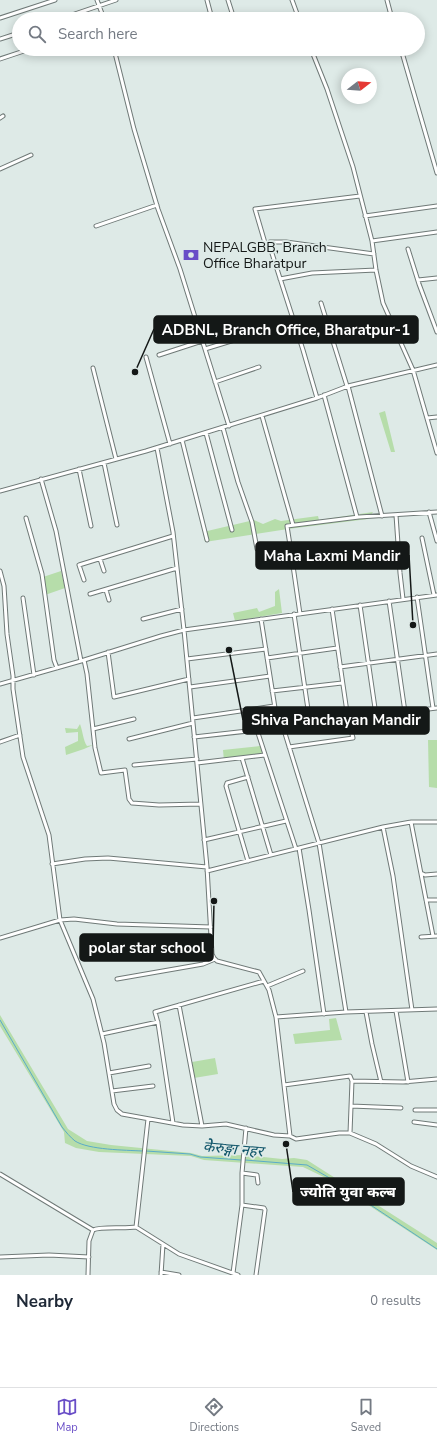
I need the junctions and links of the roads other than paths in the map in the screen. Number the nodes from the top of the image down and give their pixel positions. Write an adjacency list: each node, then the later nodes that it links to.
1 (55, 0): 9 (street)
2 (97, 0): 8 (street)
3 (116, 0): 8 (street)
4 (207, 0): 12 (street)
5 (228, 0): 13 (street)
6 (292, 0): 14 (street)
7 (387, 0): 15 (street)
8 (99, 6): 10 (street); 11 (street)
9 (18, 12)
10 (81, 12)
11 (101, 12)
12 (210, 12)
13 (232, 12)
14 (296, 12)
15 (390, 12)
16 (12, 14): 17 (street)
17 (0, 18)
18 (12, 35): 19 (street)
19 (0, 39)
20 (12, 55): 24 (street)
21 (116, 56): 29 (street)
22 (313, 56): 28 (street)
23 (403, 56): 27 (street)
24 (0, 59)
25 (31, 155): 26 (street)
26 (0, 169)
27 (437, 173)
28 (360, 196): 31 (street); 35 (street)
29 (157, 205): 32 (street); 45 (street)
30 (437, 206): 31 (street)
31 (365, 216): 34 (street)
32 (96, 226)
33 (437, 232): 34 (street)
34 (372, 241): 37 (street)
35 (269, 244): 37 (street); 40 (street)
36 (408, 249): 41 (street)
37 (374, 254): 38 (street)
38 (376, 270): 40 (street); 52 (street)
39 (437, 278): 41 (street)
40 (280, 279): 56 (street)
41 (418, 280): 43 (street)
42 (321, 303): 54 (street)
43 (437, 332)
44 (251, 335): 46 (street)
45 (202, 341): 46 (street); 47 (street)
46 (205, 349): 53 (street)
47 (159, 355)
48 (146, 357): 65 (street)
49 (437, 365): 52 (street)
50 (259, 367): 53 (street)
51 (93, 368): 68 (street)
52 (413, 370): 54 (street); 59 (street)
53 (215, 382): 60 (street)
54 (347, 386): 55 (street); 76 (street)
55 (324, 395): 56 (street); 77 (street)
56 (317, 398): 57 (street)
57 (262, 416): 60 (street); 80 (street)
58 (437, 417): 59 (street)
59 (427, 418): 63 (street)
60 (229, 426): 61 (street)
61 (223, 428): 62 (street); 87 (street)
62 (206, 433): 64 (street); 82 (street)
63 (435, 439): 67 (street)
64 (182, 440): 65 (street); 85 (street)
65 (170, 444): 66 (street)
66 (156, 448): 68 (street); 83 (street)
67 (437, 453)
68 (116, 459): 69 (street)
69 (104, 462): 70 (street); 79 (street)
70 (80, 469): 71 (street); 81 (street)
71 (41, 479): 72 (street); 122 (street)
72 (0, 491)
73 (429, 512): 74 (street); 75 (street); 86 (street)
74 (437, 512)
75 (396, 515): 76 (street); 99 (street)
76 (382, 516): 77 (street)
77 (357, 517): 80 (street)
78 (26, 518): 125 (street)
79 (117, 525)
80 (293, 525): 87 (street)
81 (91, 526)
82 (232, 530)
83 (173, 536): 88 (street); 89 (street)
84 (422, 538): 96 (street)
85 (207, 540)
86 (437, 541)
87 (290, 545): 107 (street)
88 (100, 559): 91 (street); 93 (street)
89 (177, 568): 94 (street); 104 (street)
90 (0, 571): 92 (street)
91 (104, 571)
92 (1, 579): 100 (street)
93 (84, 580)
94 (106, 590): 95 (street); 101 (street)
95 (90, 594)
96 (436, 595): 97 (street)
97 (418, 597): 99 (street); 118 (street)
98 (23, 598): 126 (street)
99 (403, 599): 102 (street)
100 (2, 600): 108 (street)
101 (109, 600)
102 (389, 601): 103 (street); 121 (street)
103 (360, 605): 105 (street); 123 (street)
104 (182, 609): 110 (street); 112 (street)
105 (332, 609): 107 (street); 113 (street)
106 (294, 614): 107 (street); 111 (street); 116 (street)
107 (300, 614)
108 (6, 618): 109 (street); 129 (street)
109 (0, 619)
110 (143, 619)
111 (261, 619): 112 (street); 114 (street)
112 (184, 630): 115 (street); 120 (street)
113 (337, 648): 116 (street); 124 (street)
114 (266, 649): 119 (street); 120 (street)
115 (108, 652): 122 (street); 128 (street)
116 (300, 653): 119 (street); 133 (street)
117 (437, 654): 118 (street)
118 (425, 656): 121 (street); 136 (street)
119 (267, 658): 127 (street)
120 (187, 659): 128 (street)
121 (396, 660): 123 (street); 137 (street)
122 (83, 661): 125 (street); 146 (street)
123 (368, 663): 124 (street); 138 (street)
124 (340, 667): 130 (street)
125 (57, 668): 126 (street)
126 (34, 675): 129 (street)
127 (270, 676): 132 (street); 134 (street)
128 (189, 679): 132 (street)
129 (12, 682): 131 (street); 148 (street)
130 (342, 683): 133 (street); 141 (street)
131 (0, 684)
132 (190, 687): 139 (street)
133 (305, 687): 134 (street); 143 (street)
134 (272, 691): 135 (street)
135 (274, 706): 139 (street); 144 (street)
136 (435, 708): 137 (street)
137 (405, 712): 138 (street)
138 (376, 715): 141 (street)
139 (193, 718): 142 (street)
140 (134, 719): 146 (street)
141 (348, 719): 143 (street); 152 (street)
142 (193, 722): 149 (street); 150 (street)
143 (310, 723): 145 (street)
144 (278, 726): 145 (street); 147 (street)
145 (283, 727): 152 (street)
146 (93, 729): 158 (street)
147 (257, 730): 149 (street); 153 (street)
148 (20, 735): 151 (street); 170 (street)
149 (194, 737): 155 (street)
150 (129, 739)
151 (0, 742)
152 (289, 747): 166 (street)
153 (265, 754): 154 (street); 159 (street)
154 (242, 758): 155 (street); 157 (street)
155 (197, 761): 156 (street); 158 (street)
156 (134, 765)
157 (248, 777): 162 (street); 164 (street)
158 (201, 804): 165 (street)
159 (286, 821): 162 (street); 167 (street)
160 (412, 822): 161 (street); 163 (street); 172 (street)
161 (437, 822)
162 (263, 826): 164 (street); 168 (street)
163 (383, 827): 166 (street); 189 (street)
164 (239, 832): 165 (street); 169 (street)
165 (204, 840): 171 (street)
166 (319, 843): 167 (street); 191 (street)
167 (297, 848): 168 (street); 193 (street)
168 (271, 855): 169 (street)
169 (248, 861): 171 (street)
170 (52, 864): 171 (street); 176 (street)
171 (207, 869): 177 (street)
172 (421, 872): 173 (street); 174 (street)
173 (437, 874)
174 (426, 900): 175 (street); 178 (street)
175 (437, 900)
176 (60, 920): 177 (street); 181 (street); 196 (street)
177 (211, 927): 182 (street)
178 (432, 936): 179 (street); 180 (street)
179 (437, 936)
180 (421, 937)
181 (0, 938)
182 (215, 959): 184 (street); 185 (street)
183 (303, 971): 186 (street)
184 (117, 979)
185 (264, 981): 186 (street); 187 (street)
186 (267, 986): 194 (street)
187 (179, 1005): 195 (street); 214 (street)
188 (437, 1008): 189 (street)
189 (412, 1010): 190 (street)
190 (396, 1011): 192 (street); 202 (street)
191 (346, 1012): 192 (street); 193 (street)
192 (366, 1012): 201 (street)
193 (324, 1014): 194 (street)
194 (276, 1017): 203 (street)
195 (158, 1022): 196 (street); 212 (street)
196 (102, 1034): 198 (street)
197 (149, 1066): 198 (street)
198 (109, 1073): 205 (street)
199 (437, 1080): 202 (street)
200 (352, 1081): 201 (street); 203 (street); 206 (street)
201 (381, 1082): 202 (street)
202 (408, 1082)
203 (284, 1085): 217 (street)
204 (153, 1086): 205 (street)
205 (112, 1091): 210 (street)
206 (351, 1106): 207 (street); 216 (street)
207 (402, 1108)
208 (415, 1110): 209 (street)
209 (437, 1110)
210 (148, 1119): 212 (street); 223 (street)
211 (414, 1122): 213 (street)
212 (173, 1123): 214 (street)
213 (437, 1125)
214 (202, 1126): 215 (street)
215 (246, 1128): 217 (street); 218 (street)
216 (350, 1133): 217 (street); 220 (street)
217 (290, 1136)
218 (242, 1173): 221 (street); 222 (street)
219 (0, 1174): 224 (street)
220 (437, 1176)
221 (258, 1183)
222 (242, 1205): 228 (street); 233 (street)
223 (136, 1227): 224 (street); 225 (street)
224 (93, 1230): 227 (street)
225 (163, 1244): 228 (street); 229 (street)
226 (0, 1257): 227 (street)
227 (89, 1257): 230 (street)
228 (232, 1273): 232 (street)
229 (161, 1274): 231 (street)
230 (88, 1275)
231 (179, 1275)
232 (238, 1275)
233 (256, 1275)

